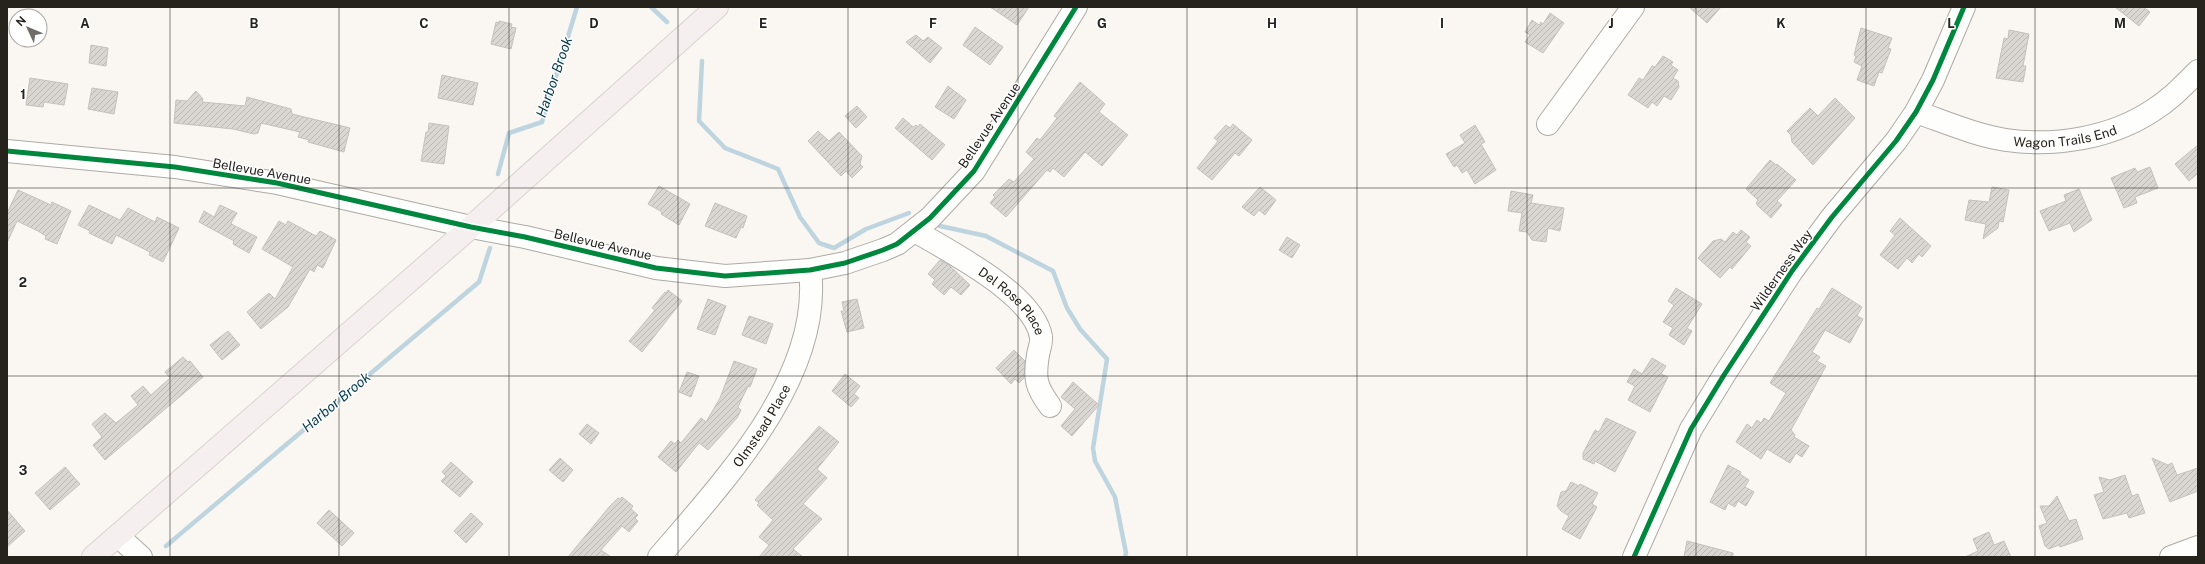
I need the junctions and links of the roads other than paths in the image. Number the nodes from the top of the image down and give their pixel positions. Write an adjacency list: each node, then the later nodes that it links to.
1 (717, 7): 9 (main road)
2 (1076, 7): 10 (street, Bellevue Avenue)
3 (1633, 7): 7 (street)
4 (1964, 7): 6 (street, Wilderness Way)
5 (2198, 71): 6 (street, Wagon Trails End)
6 (1916, 112): 18 (street, Wilderness Way)
7 (1548, 124)
8 (7, 151): 9 (street, Bellevue Avenue)
9 (471, 227): 11 (street, Bellevue Avenue); 13 (main road)
10 (915, 231): 11 (street, Bellevue Avenue); 12 (street, Del Rose Place)
11 (810, 270): 17 (street, Olmstead Place)
12 (1050, 406)
13 (118, 536): 15 (main road); 16 (street)
14 (2198, 547): 19 (street)
15 (93, 557)
16 (141, 557)
17 (659, 557)
18 (1634, 557)
19 (2171, 557)

